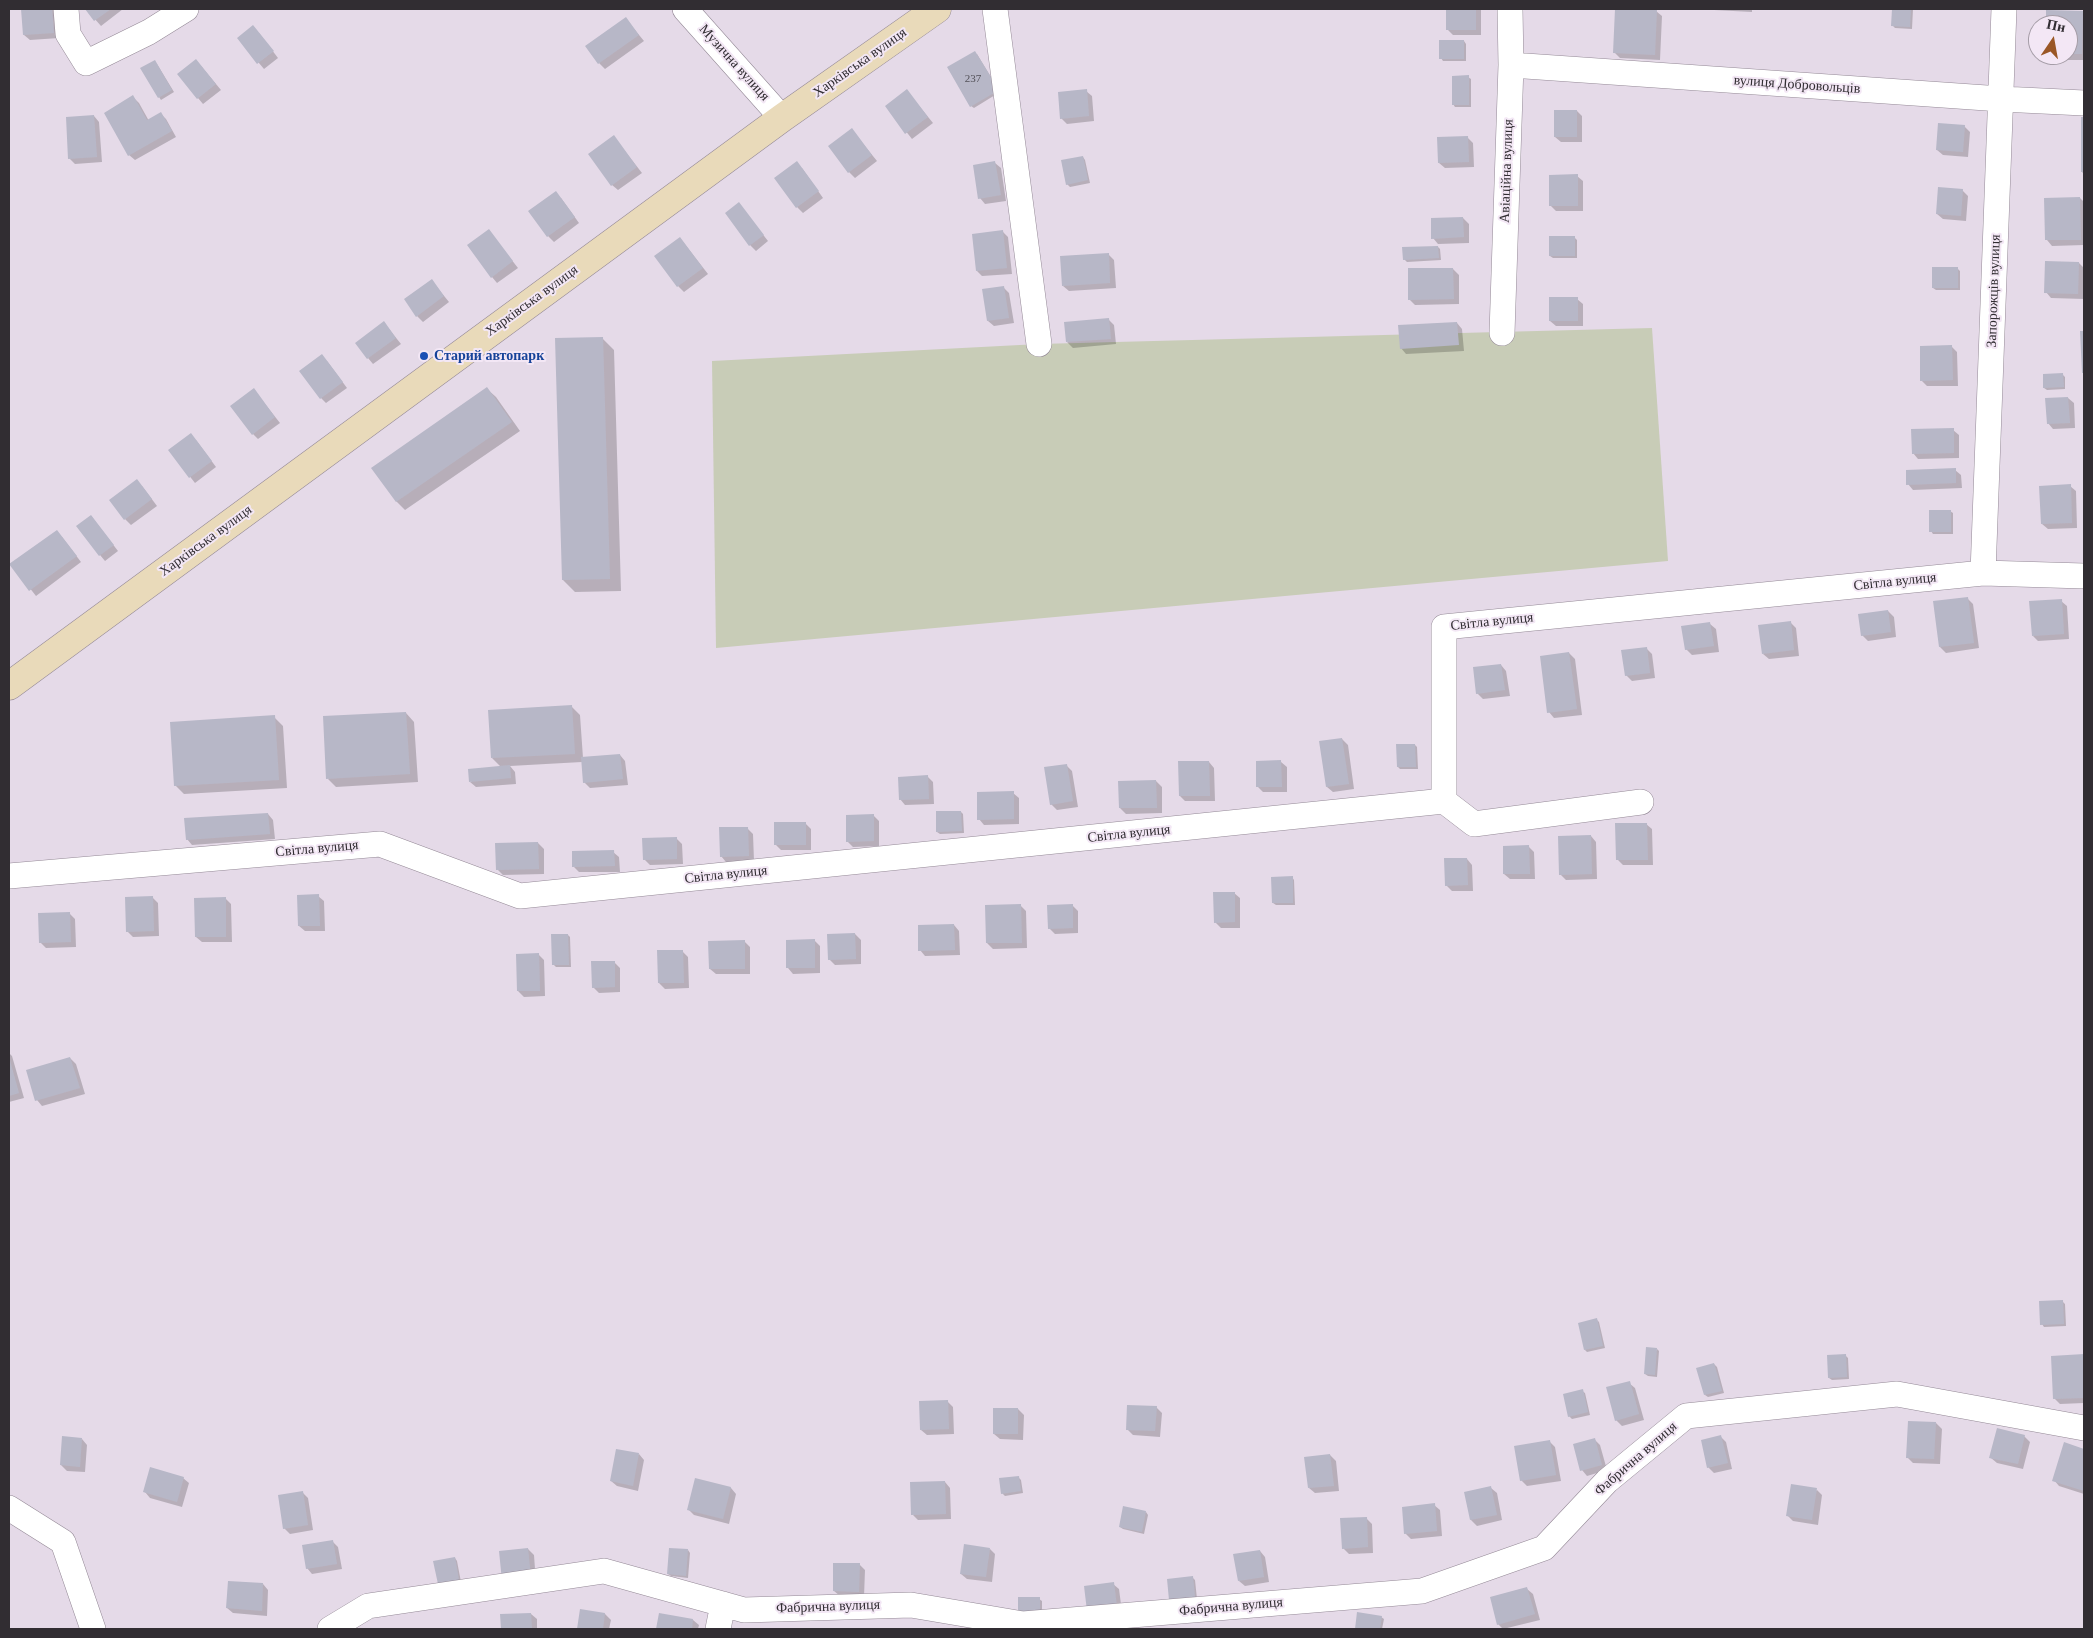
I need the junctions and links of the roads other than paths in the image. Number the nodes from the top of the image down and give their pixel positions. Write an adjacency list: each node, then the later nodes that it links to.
1 (66, 9): 2 (street)
2 (186, 9)
3 (685, 9): 11 (street, Музична вулиця)
4 (937, 9): 11 (street, Харківська вулиця)
5 (995, 9): 13 (street)
6 (1510, 9): 8 (street, Авіаційна вулиця)
7 (2004, 9): 9 (street, Запорожців вулиця)
8 (1511, 65): 9 (street, вулиця Добровольців); 12 (street, Авіаційна вулиця)
9 (2001, 99): 10 (street, вулиця Добровольців); 14 (street, Запорожців вулиця)
10 (2084, 103)
11 (782, 118): 16 (street, Харківська вулиця)
12 (1502, 333)
13 (1039, 344)
14 (1983, 573): 15 (street, Світла вулиця); 17 (street, Світла вулиця)
15 (2084, 576)
16 (9, 686)
17 (1444, 801): 18 (street); 19 (street, Світла вулиця)
18 (1641, 802)
19 (9, 876)
20 (2084, 1428): 22 (street, Фабрична вулиця)
21 (9, 1508): 23 (street)
22 (723, 1604): 24 (street, Фабрична вулиця); 25 (street)
23 (93, 1629)
24 (330, 1629)
25 (718, 1629)

